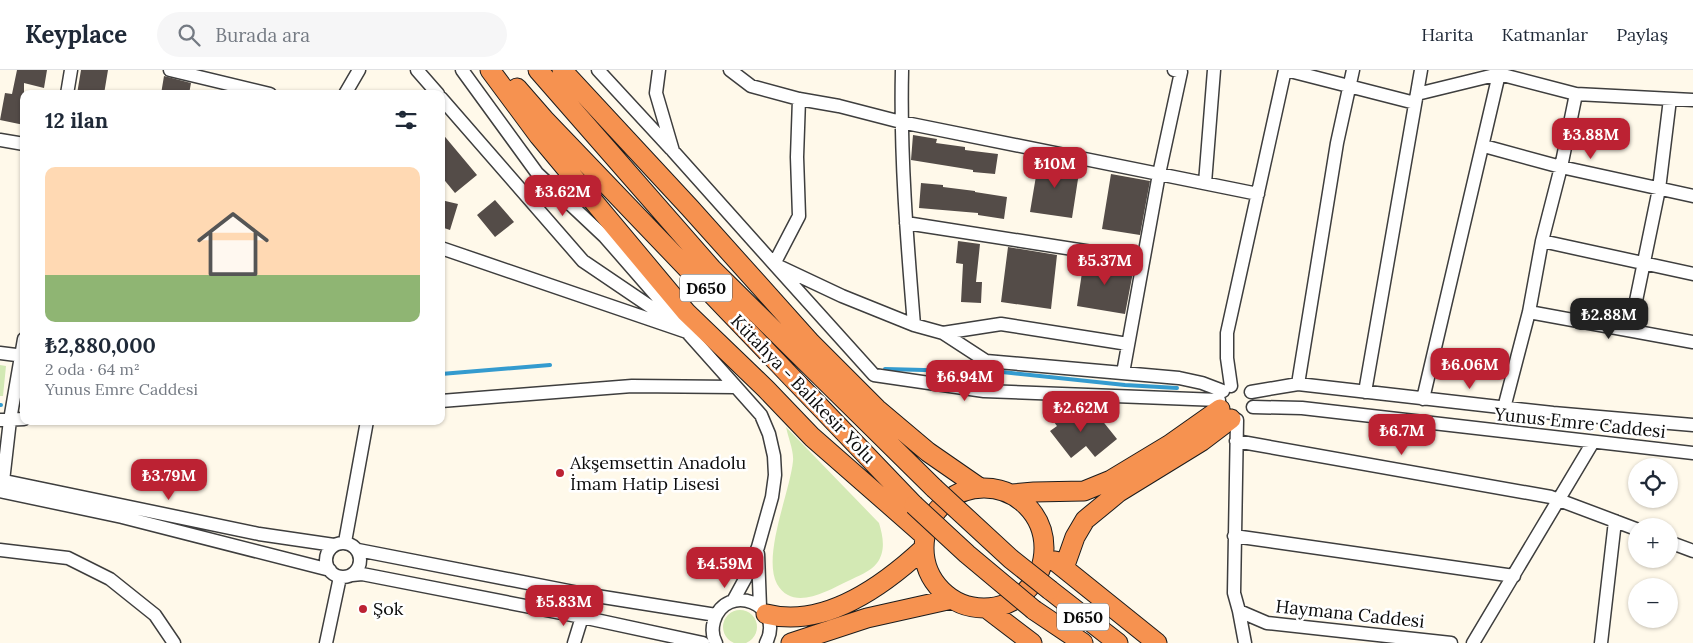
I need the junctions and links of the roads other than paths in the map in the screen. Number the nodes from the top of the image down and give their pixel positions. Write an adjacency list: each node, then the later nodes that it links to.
1 (71, 70): 21 (street)
2 (170, 70): 22 (street)
3 (359, 70): 23 (street)
4 (417, 70): 24 (street)
5 (462, 70): 52 (street)
6 (490, 70): 85 (highway)
7 (501, 70): 112 (highway, Kütahya - Balıkesir Yolu / D650, bridge)
8 (538, 70): 113 (highway, Kütahya - Balıkesir Yolu / D650, bridge)
9 (562, 70): 79 (highway)
10 (598, 70): 35 (street)
11 (659, 70): 35 (street)
12 (730, 70): 27 (street)
13 (902, 70): 31 (street)
14 (1174, 70): 37 (street)
15 (1214, 70): 38 (street)
16 (1286, 70): 20 (street); 40 (street)
17 (1353, 70): 20 (street)
18 (1421, 70): 26 (street)
19 (1500, 72): 25 (street); 26 (street); 34 (street)
20 (1350, 85): 26 (street); 61 (street)
21 (68, 90)
22 (253, 90)
23 (346, 90)
24 (434, 90)
25 (1576, 94): 28 (street); 36 (street)
26 (1416, 98): 65 (street)
27 (799, 99): 31 (street); 47 (street)
28 (1670, 99): 29 (street); 39 (street)
29 (1693, 100)
30 (445, 103): 52 (street)
31 (901, 122): 37 (street); 42 (street)
32 (0, 140): 33 (street)
33 (20, 143)
34 (1484, 146): 36 (street); 66 (street)
35 (673, 151): 47 (street)
36 (1561, 167): 39 (street); 43 (street)
37 (1159, 174): 38 (street); 45 (street)
38 (1205, 183): 40 (street)
39 (1659, 189): 41 (street); 46 (street)
40 (1258, 194): 68 (street)
41 (1693, 196)
42 (906, 223): 45 (street); 50 (street)
43 (1542, 241): 46 (street); 49 (street)
44 (445, 249): 52 (street)
45 (1143, 260): 55 (street)
46 (1643, 263): 48 (street); 51 (street)
47 (774, 264): 50 (street); 63 (street)
48 (1693, 274)
49 (1529, 312): 51 (street); 70 (street)
50 (914, 325): 53 (street)
51 (1630, 330): 54 (street)
52 (688, 332): 62 (street)
53 (943, 333): 55 (street); 58 (street)
54 (1693, 342)
55 (1128, 344): 60 (street)
56 (0, 353): 57 (street)
57 (20, 356)
58 (986, 361): 60 (street); 63 (street)
59 (20, 364): 72 (street)
60 (1123, 373): 68 (street)
61 (1298, 384): 64 (street); 65 (street)
62 (735, 387): 67 (street); 88 (street)
63 (984, 391): 68 (street)
64 (1251, 392): 68 (street); 69 (street)
65 (1365, 392): 66 (street)
66 (1423, 399): 70 (street)
67 (445, 401)
68 (1227, 404): 69 (street); 75 (street); 80 (highway); 93 (highway)
69 (1253, 406): 76 (street, Yunus Emre Caddesi)
70 (1504, 408): 74 (street)
71 (20, 419): 72 (street)
72 (5, 420): 78 (street)
73 (366, 425): 86 (street)
74 (1693, 425)
75 (1236, 440): 81 (street); 84 (street)
76 (1593, 442): 77 (street, Yunus Emre Caddesi); 81 (street)
77 (1693, 453)
78 (1, 484): 86 (street); 94 (street)
79 (980, 488): 80 (highway); 85 (highway)
80 (1012, 494): 92 (highway)
81 (1560, 500): 82 (street); 95 (street)
82 (1615, 521): 83 (street); 118 (street)
83 (1628, 526)
84 (1234, 536): 95 (street); 100 (street)
85 (924, 542): 96 (highway); 99 (highway)
86 (339, 544): 90 (street); 94 (street)
87 (1678, 545): 91 (street)
88 (758, 547): 97 (street); 99 (street)
89 (0, 550): 104 (street)
90 (358, 550): 94 (street); 101 (street)
91 (1693, 551)
92 (1044, 553): 93 (highway); 98 (highway)
93 (1064, 568): 114 (highway)
94 (340, 574): 102 (street); 105 (street)
95 (1514, 576): 117 (street)
96 (952, 599): 98 (highway); 110 (highway)
97 (733, 601): 99 (street); 101 (street)
98 (986, 608): 111 (highway)
99 (763, 610): 109 (street)
100 (1239, 612): 103 (street, Haymana Caddesi); 115 (street)
101 (716, 615): 108 (street)
102 (582, 617): 106 (street); 107 (street)
103 (1420, 641): 116 (street, Haymana Caddesi)
104 (174, 643)
105 (326, 643)
106 (574, 643)
107 (702, 643)
108 (716, 643)
109 (766, 643)
110 (791, 643)
111 (1032, 643)
112 (1083, 643)
113 (1118, 643)
114 (1157, 643)
115 (1245, 643)
116 (1451, 643)
117 (1473, 643)
118 (1601, 643)

